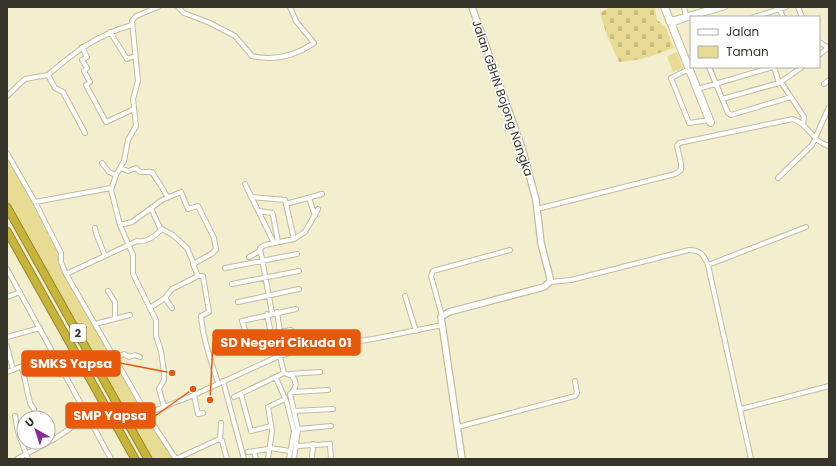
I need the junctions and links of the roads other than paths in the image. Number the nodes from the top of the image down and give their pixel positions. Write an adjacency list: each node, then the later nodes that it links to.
1 (158, 7): 17 (street)
2 (178, 7): 3 (street)
3 (290, 7)
4 (472, 7): 84 (street, Jalan GBHN Bojong Nangka)
5 (663, 7): 16 (street)
6 (666, 7): 16 (street)
7 (684, 7): 15 (street)
8 (715, 7): 12 (street)
9 (725, 7): 12 (street)
10 (786, 7): 11 (street)
11 (779, 8): 14 (street)
12 (701, 11): 13 (street)
13 (692, 16)
14 (757, 16)
15 (690, 17): 16 (street)
16 (670, 22): 27 (street); 33 (street)
17 (132, 25): 18 (street); 22 (street)
18 (110, 32): 19 (street); 22 (street)
19 (82, 47): 28 (street); 38 (street)
20 (828, 48): 21 (street)
21 (820, 54)
22 (136, 56): 38 (street)
23 (710, 68): 31 (street)
24 (769, 68): 31 (street)
25 (773, 68): 30 (street)
26 (801, 68): 30 (street)
27 (687, 70): 33 (street); 33 (street)
28 (48, 74): 34 (street); 40 (street)
29 (829, 80): 32 (street)
30 (780, 82): 35 (street); 36 (street)
31 (716, 83): 33 (street); 36 (street)
32 (824, 84)
33 (697, 89)
34 (7, 96)
35 (791, 97): 36 (street); 39 (street)
36 (722, 99)
37 (829, 106): 41 (street)
38 (134, 109): 45 (street)
39 (803, 124): 41 (street); 58 (street)
40 (84, 133)
41 (815, 139): 42 (street); 47 (street)
42 (829, 146)
43 (7, 153): 54 (street)
44 (102, 163): 46 (street)
45 (120, 168): 46 (street); 51 (street)
46 (116, 175): 49 (street)
47 (778, 178)
48 (245, 184): 52 (street)
49 (111, 188): 54 (street); 62 (street)
50 (322, 194): 53 (street)
51 (167, 197): 57 (street); 76 (street)
52 (252, 197): 55 (street); 60 (street)
53 (309, 198): 55 (street); 61 (street)
54 (35, 202): 81 (street)
55 (286, 204): 67 (street)
56 (7, 207): 156 (highway, 2)
57 (151, 208): 62 (street); 65 (street)
58 (541, 208)
59 (318, 209): 61 (street)
60 (259, 211): 68 (street); 68 (street)
61 (315, 216): 67 (street)
62 (120, 225): 69 (street)
63 (806, 227): 77 (street)
64 (95, 228): 73 (street)
65 (162, 230): 69 (street); 76 (street)
66 (7, 231): 155 (highway, 2)
67 (294, 239): 68 (street)
68 (276, 242): 71 (street)
69 (128, 245): 73 (street); 94 (street)
70 (510, 250): 100 (street)
71 (260, 252): 74 (street); 75 (street)
72 (297, 254): 75 (street)
73 (105, 256): 81 (street)
74 (249, 258)
75 (262, 261): 78 (street); 83 (street)
76 (194, 264): 82 (street)
77 (708, 265): 84 (street); 134 (street)
78 (224, 268)
79 (7, 269): 88 (street)
80 (299, 271): 83 (street)
81 (66, 274): 102 (street)
82 (198, 276): 92 (street); 123 (street)
83 (266, 277): 85 (street); 89 (street)
84 (550, 282): 100 (street)
85 (232, 284)
86 (299, 289): 89 (street)
87 (108, 291): 101 (street)
88 (20, 292): 91 (street); 104 (street)
89 (269, 295): 93 (street); 97 (street)
90 (405, 296): 106 (street)
91 (7, 297)
92 (165, 298): 94 (street); 95 (street)
93 (238, 302)
94 (150, 308): 131 (street)
95 (172, 308)
96 (296, 309): 97 (street)
97 (275, 313): 98 (street); 107 (street)
98 (267, 314): 108 (street); 108 (street)
99 (130, 315): 101 (street)
100 (442, 316): 103 (street)
101 (115, 318): 102 (street)
102 (94, 324): 114 (street)
103 (442, 325): 106 (street); 143 (street)
104 (40, 328): 109 (street); 111 (street)
105 (291, 330): 107 (street)
106 (416, 331): 112 (street)
107 (280, 332): 108 (street)
108 (272, 333): 112 (street)
109 (7, 337)
110 (7, 346): 116 (street)
111 (54, 354): 115 (street); 139 (street)
112 (278, 356): 119 (street); 123 (street)
113 (140, 357): 114 (street)
114 (114, 358): 138 (street)
115 (22, 368): 116 (street); 132 (street)
116 (13, 370): 117 (street)
117 (7, 372)
118 (320, 372): 120 (street)
119 (284, 373): 120 (street); 121 (street)
120 (290, 374): 126 (street)
121 (276, 378): 127 (street); 130 (street)
122 (575, 381): 143 (street)
123 (220, 382): 128 (street); 159 (street)
124 (829, 386): 134 (street)
125 (328, 390): 126 (street)
126 (293, 392): 135 (street)
127 (241, 394): 129 (street); 141 (street)
128 (194, 395): 131 (street); 136 (street)
129 (234, 397)
130 (285, 399): 141 (street); 150 (street)
131 (164, 406): 138 (street)
132 (34, 409)
133 (333, 409): 135 (street)
134 (741, 409): 167 (street)
135 (294, 412): 144 (street)
136 (203, 413)
137 (15, 416): 152 (street)
138 (148, 416): 157 (street)
139 (87, 417): 152 (street); 154 (street)
140 (221, 423): 145 (street)
141 (271, 426): 148 (street)
142 (331, 426): 144 (street)
143 (458, 427): 166 (street)
144 (298, 429): 147 (street)
145 (220, 439): 157 (street); 158 (street)
146 (313, 444): 147 (street); 164 (street); 165 (street)
147 (297, 446): 163 (street)
148 (269, 448): 149 (street); 150 (street); 161 (street)
149 (254, 451): 151 (street); 160 (street)
150 (290, 451): 162 (street)
151 (248, 452)
152 (27, 457): 153 (street)
153 (17, 459)
154 (111, 459)
155 (135, 459)
156 (148, 459)
157 (176, 459)
158 (227, 459)
159 (244, 459)
160 (256, 459)
161 (268, 459)
162 (289, 459)
163 (294, 459)
164 (312, 459)
165 (331, 459)
166 (462, 459)
167 (751, 459)

